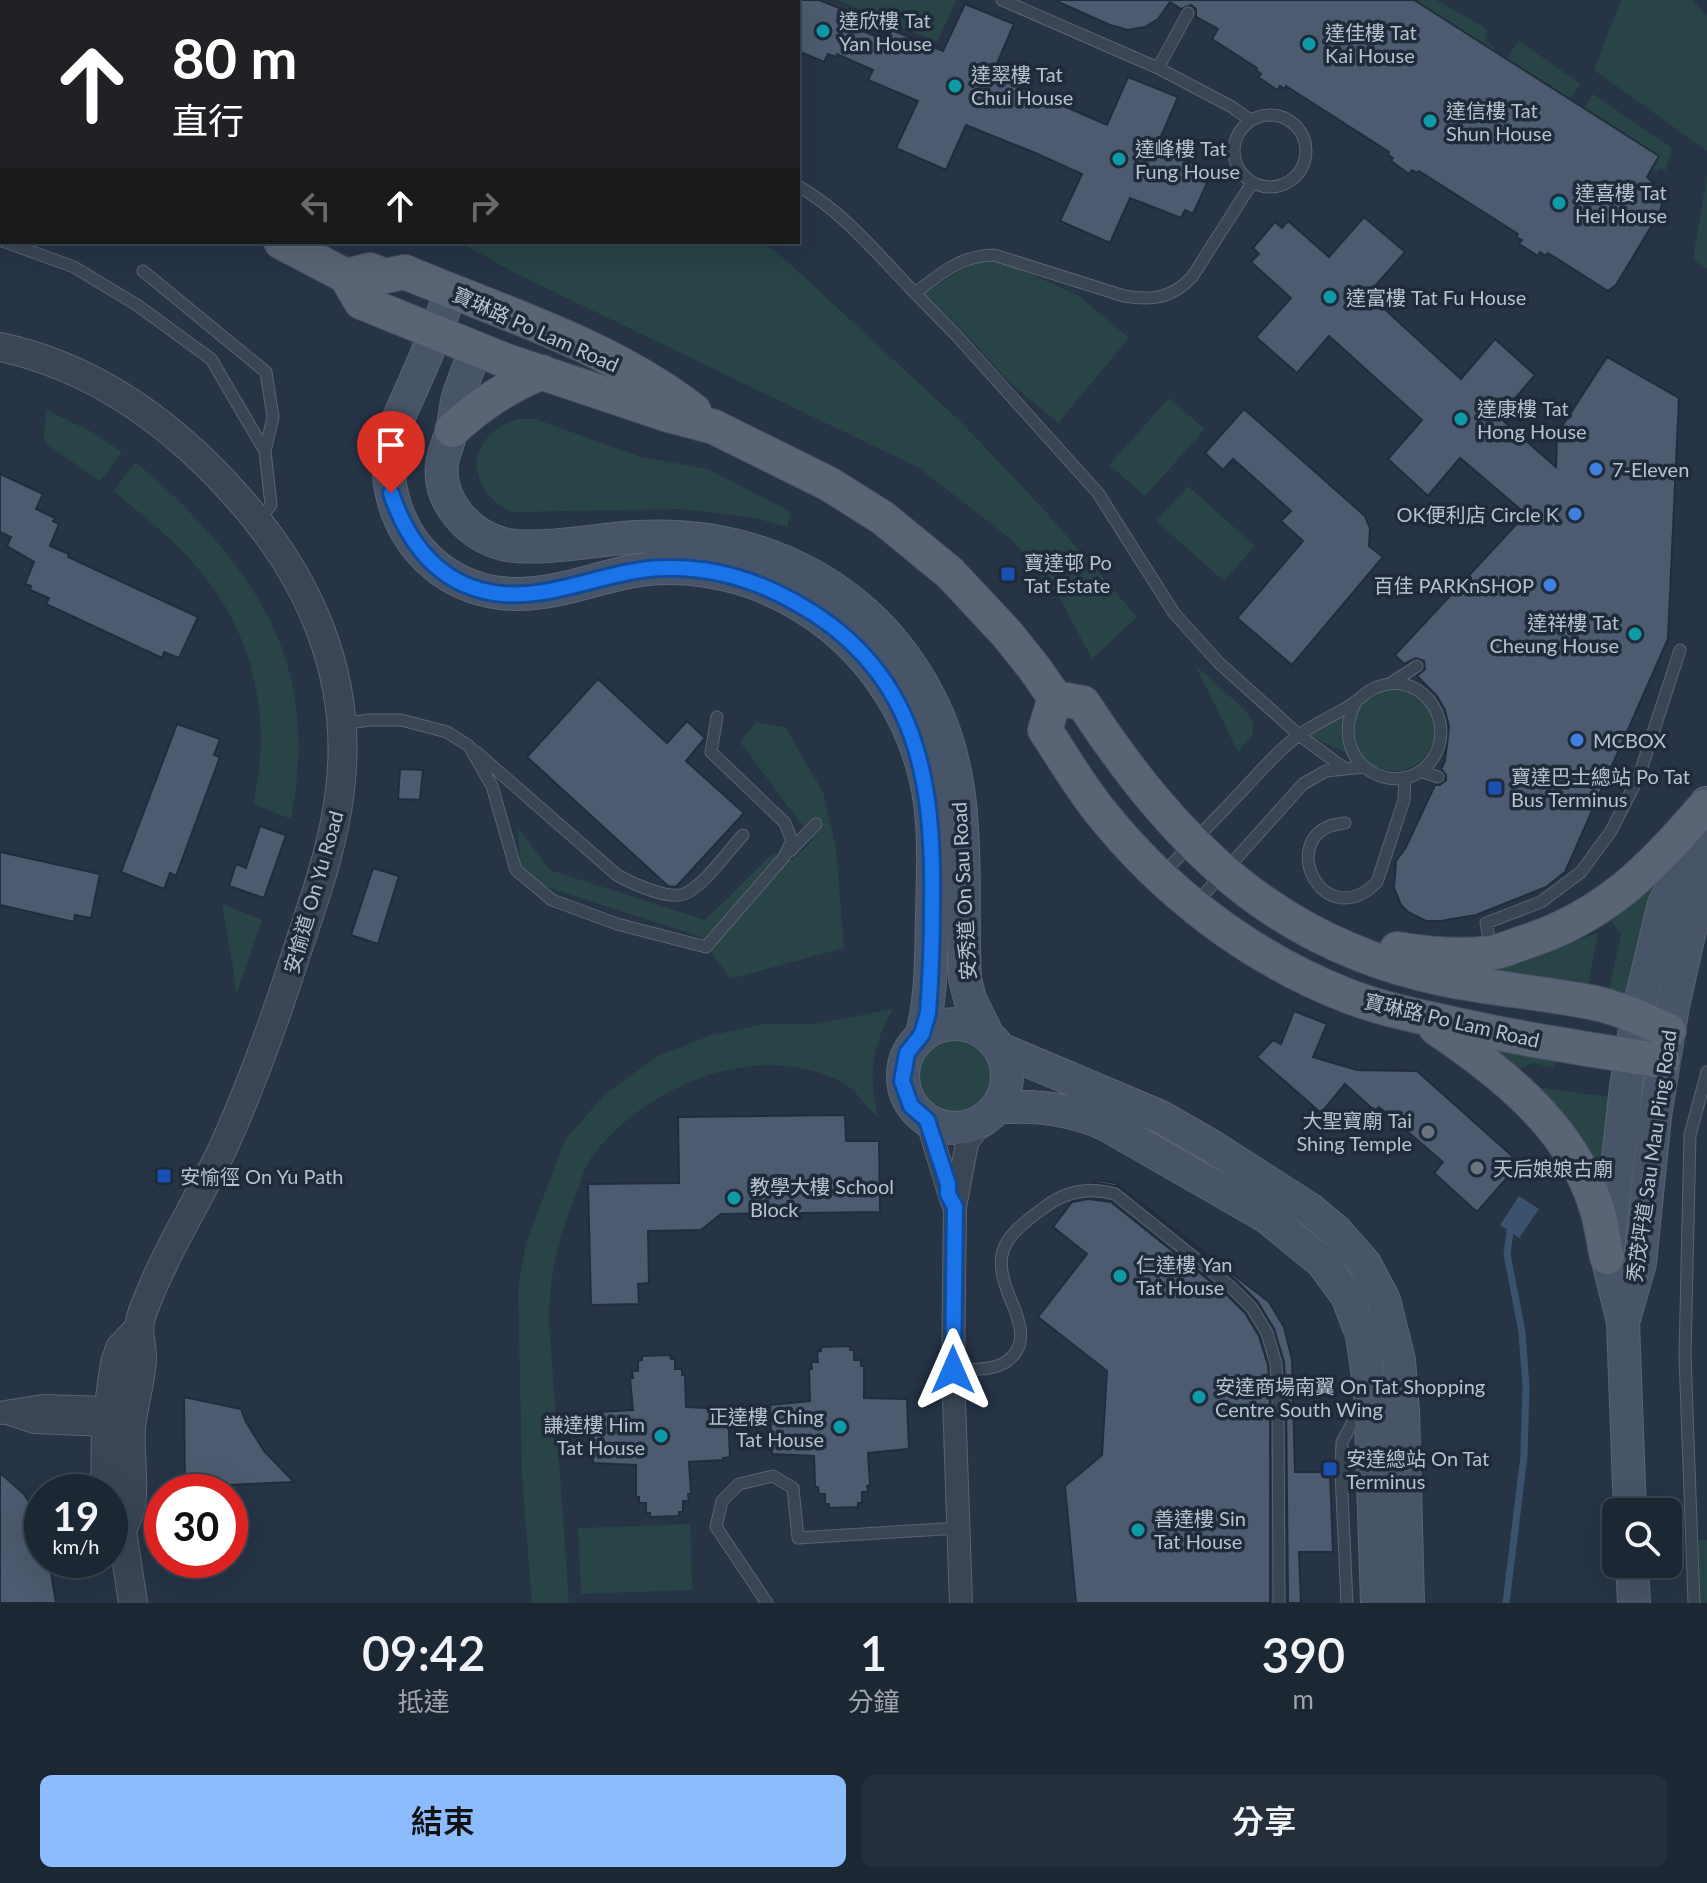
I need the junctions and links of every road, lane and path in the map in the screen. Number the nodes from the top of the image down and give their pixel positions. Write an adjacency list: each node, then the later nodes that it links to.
1 (1002, 0): 3 (lane)
2 (1188, 13): 3 (lane)
3 (1158, 68): 4 (lane)
4 (1250, 120): 5 (lane); 5 (lane)
5 (1252, 183): 11 (lane)
6 (800, 187): 11 (lane)
7 (13, 244): 18 (lane)
8 (285, 244): 10 (main road, 寶琳路 Po Lam Road)
9 (143, 271): 18 (lane)
10 (346, 276): 12 (main road, 寶琳路 Po Lam Road); 12 (main road, 寶琳路 Po Lam Road)
11 (915, 293): 27 (lane)
12 (443, 312): 14 (main road, 寶琳路 Po Lam Road); 16 (main road, 寶琳路 Po Lam Road); 48 (main road, 安秀道 On Sau Road)
13 (0, 347): 19 (street, 安愉道 On Yu Road)
14 (476, 349): 15 (main road, 寶琳路 Po Lam Road); 17 (main road, 安秀道 On Sau Road)
15 (542, 372): 16 (main road, 寶琳路 Po Lam Road); 17 (main road)
16 (714, 427): 23 (main road, 寶琳路 Po Lam Road)
17 (452, 430): 49 (main road, 安秀道 On Sau Road)
18 (265, 451): 19 (lane)
19 (258, 521): 26 (street, 安愉道 On Yu Road)
20 (1680, 650): 45 (lane)
21 (1417, 666): 22 (lane)
22 (1390, 684): 24 (lane); 31 (lane)
23 (1055, 698): 38 (main road, 寶琳路 Po Lam Road); 42 (main road, 寶琳路 Po Lam Road)
24 (1356, 702): 27 (lane); 29 (lane)
25 (717, 717): 40 (lane)
26 (343, 724): 28 (lane); 61 (street, 安愉道 On Yu Road)
27 (1299, 735): 30 (lane); 38 (lane)
28 (469, 746): 37 (lane); 40 (lane)
29 (1363, 767): 30 (lane); 32 (lane)
30 (1344, 768): 41 (lane)
31 (1420, 771): 32 (lane); 33 (lane)
32 (1405, 777): 35 (lane)
33 (1438, 777)
34 (1706, 803): 39 (main road, 秀茂坪道 Sau Mau Ping Road); 45 (main road)
35 (1345, 823)
36 (816, 824): 40 (lane)
37 (743, 835)
38 (1192, 843): 41 (main road, 寶琳路 Po Lam Road); 42 (lane)
39 (1692, 850): 47 (main road, 秀茂坪道 Sau Mau Ping Road); 50 (main road, 秀茂坪道 Sau Mau Ping Road)
40 (784, 857)
41 (1224, 872): 43 (lane); 44 (main road, 寶琳路 Po Lam Road)
42 (1160, 878): 43 (main road, 寶琳路 Po Lam Road)
43 (1193, 907): 46 (main road, 寶琳路 Po Lam Road)
44 (1325, 938): 45 (main road); 47 (main road, 寶琳路 Po Lam Road)
45 (1492, 953)
46 (1417, 1016): 51 (main road, 寶琳路 Po Lam Road); 56 (main road)
47 (1637, 1016): 50 (main road, 寶琳路 Po Lam Road); 51 (main road, 秀茂坪道 Sau Mau Ping Road)
48 (922, 1034): 49 (main road); 54 (main road)
49 (994, 1042): 53 (main road); 76 (main road)
50 (1666, 1046): 51 (main road, 寶琳路 Po Lam Road); 57 (main road, 秀茂坪道 Sau Mau Ping Road)
51 (1630, 1056): 56 (main road, 秀茂坪道 Sau Mau Ping Road)
52 (1707, 1072): 78 (lane)
53 (990, 1114): 54 (main road); 55 (street); 59 (main road)
54 (927, 1120): 55 (street)
55 (955, 1207): 58 (street)
56 (1607, 1257): 57 (main road, 秀茂坪道 Sau Mau Ping Road)
57 (1623, 1322): 65 (main road, 秀茂坪道 Sau Mau Ping Road)
58 (953, 1370): 67 (street); 73 (lane)
59 (1370, 1391): 74 (lane); 75 (main road)
60 (3, 1413): 61 (street)
61 (119, 1417): 62 (street, 安愉道 On Yu Road); 63 (street, 安愉道 On Yu Road)
62 (108, 1474)
63 (128, 1474)
64 (128, 1476): 66 (street, 安愉道 On Yu Road)
65 (1629, 1498)
66 (128, 1506)
67 (959, 1528): 71 (lane); 72 (street)
68 (128, 1578): 70 (street, 安愉道 On Yu Road)
69 (1633, 1578): 77 (main road)
70 (133, 1603)
71 (767, 1603)
72 (961, 1603)
73 (1279, 1603)
74 (1347, 1603)
75 (1377, 1603)
76 (1408, 1603)
77 (1634, 1603)
78 (1694, 1603)

